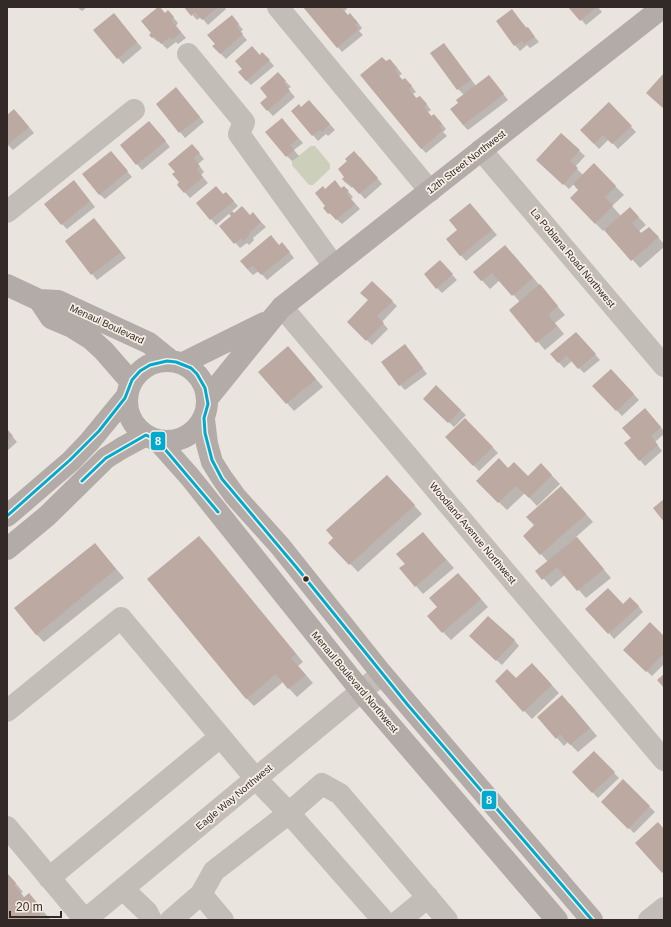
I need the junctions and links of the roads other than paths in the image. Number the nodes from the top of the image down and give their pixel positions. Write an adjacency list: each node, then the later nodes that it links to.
1 (278, 7): 6 (street)
2 (653, 10): 5 (main road, 12th Street Northwest)
3 (188, 54): 8 (street)
4 (134, 110): 7 (street)
5 (481, 150): 6 (main road, 12th Street Northwest); 13 (street, La Poblana Road Northwest)
6 (430, 191): 8 (main road, 12th Street Northwest)
7 (7, 212)
8 (334, 266): 11 (main road, 12th Street Northwest)
9 (7, 285): 10 (main road, Menaul Boulevard)
10 (39, 300): 12 (main road, Menaul Boulevard); 14 (main road, Menaul Boulevard)
11 (276, 313): 12 (main road, 12th Street Northwest); 15 (main road, 12th Street Northwest); 23 (street, Woodland Avenue Northwest)
12 (176, 362): 14 (main road); 15 (main road)
13 (664, 366)
14 (129, 389): 16 (main road); 17 (main road)
15 (206, 409): 16 (main road); 19 (main road)
16 (152, 438): 18 (main road); 20 (main road, Menaul Boulevard Northwest)
17 (7, 516)
18 (7, 550)
19 (382, 674): 20 (street, Eagle Way Northwest); 40 (main road)
20 (361, 691): 24 (street, Eagle Way Northwest); 39 (main road, Menaul Boulevard Northwest)
21 (7, 711): 22 (street)
22 (220, 737): 24 (street); 27 (street)
23 (664, 760)
24 (256, 779): 25 (street); 28 (street, Eagle Way Northwest)
25 (289, 813): 29 (street); 30 (street); 36 (street)
26 (7, 827): 27 (street)
27 (49, 878): 32 (street)
28 (123, 889): 32 (street, Eagle Way Northwest); 33 (street)
29 (201, 894): 34 (street); 35 (street)
30 (428, 897): 37 (street); 38 (street)
31 (664, 908): 41 (street)
32 (85, 920)
33 (151, 920)
34 (171, 920)
35 (223, 920)
36 (383, 920)
37 (400, 920)
38 (447, 920)
39 (557, 920)
40 (592, 920)
41 (649, 920)

